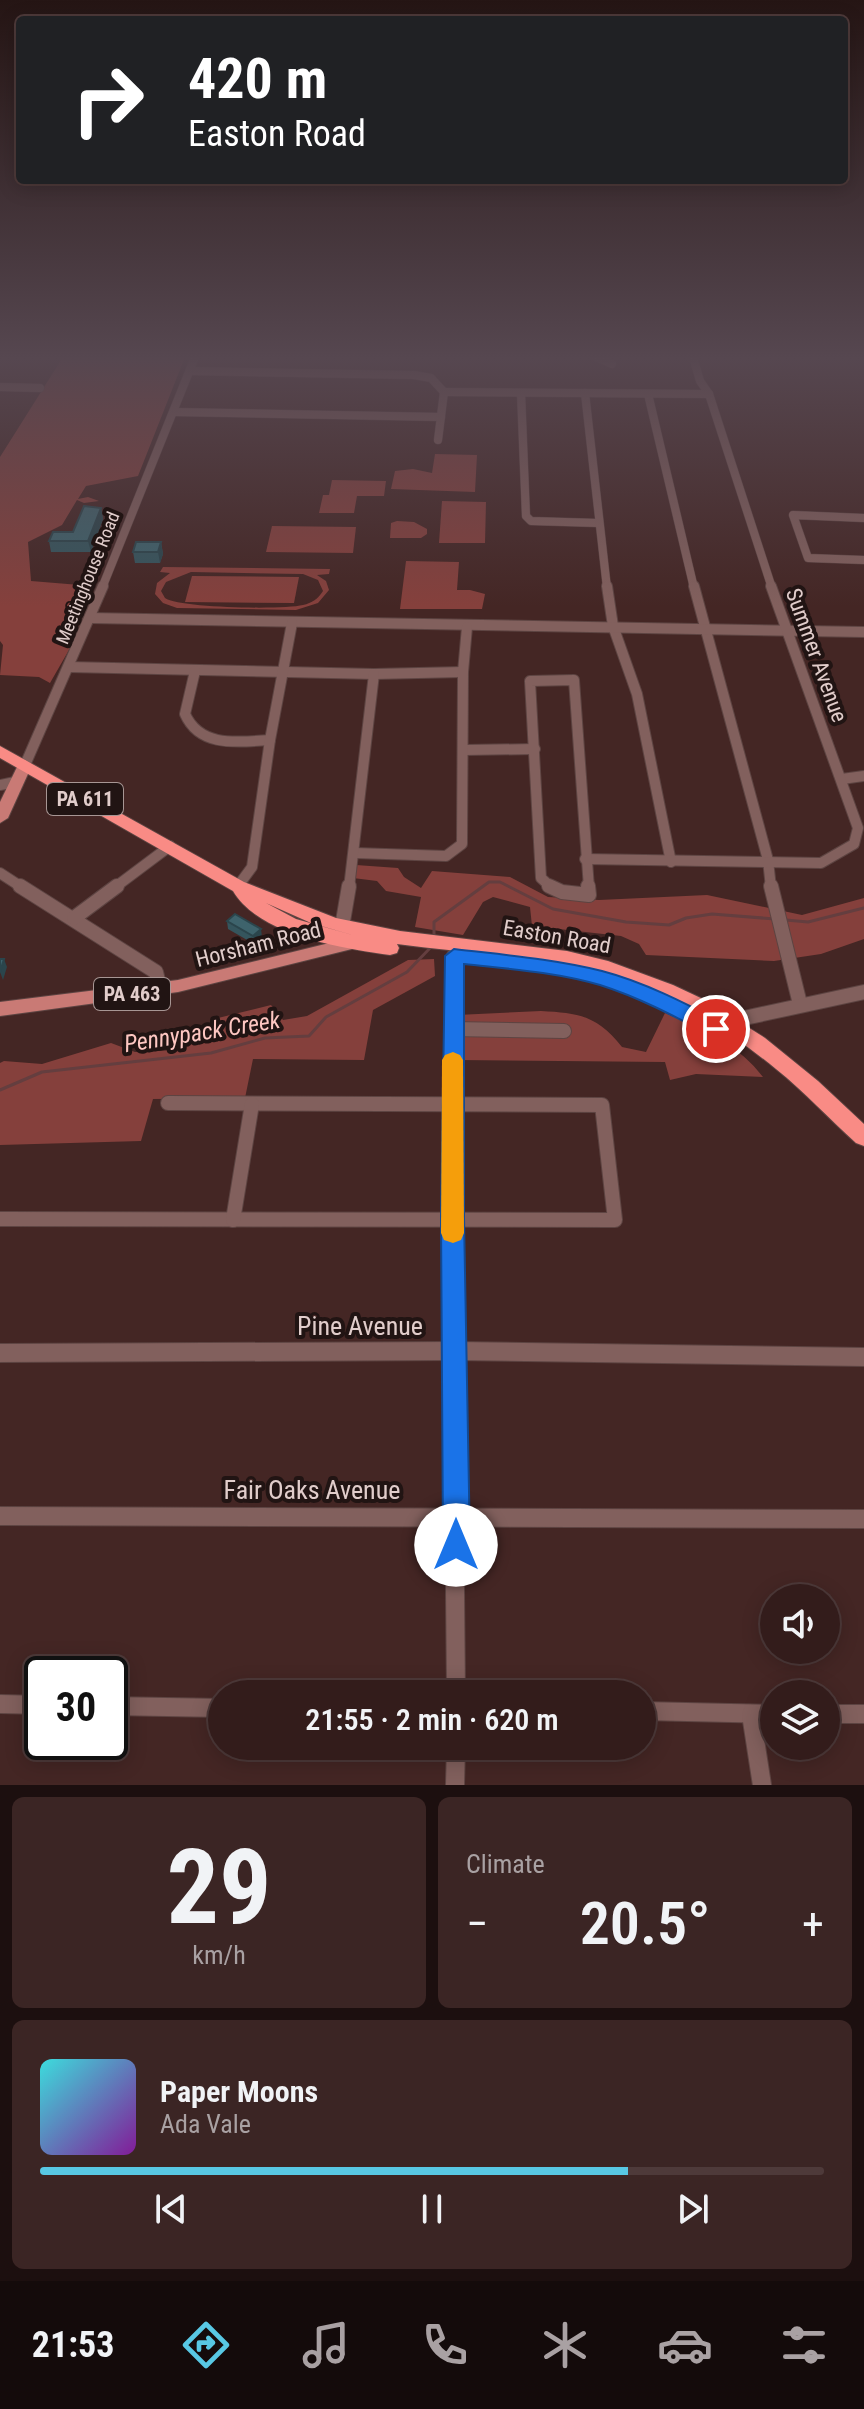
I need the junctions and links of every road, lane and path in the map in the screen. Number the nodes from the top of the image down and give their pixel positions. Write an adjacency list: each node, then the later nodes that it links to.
1 (162, 440): 9 (street, Meetinghouse Road)
2 (523, 440): 7 (street)
3 (590, 440): 7 (street)
4 (659, 440): 13 (street)
5 (724, 440): 15 (street, Summer Avenue)
6 (864, 518): 8 (street)
7 (598, 523): 11 (street)
8 (864, 560)
9 (90, 618): 10 (street); 16 (street, Meetinghouse Road)
10 (292, 623): 12 (street); 18 (street)
11 (613, 626): 12 (street); 13 (street); 34 (street)
12 (467, 627): 19 (street)
13 (704, 629): 15 (street); 33 (street)
14 (864, 632): 15 (street)
15 (786, 633): 27 (street, Summer Avenue)
16 (69, 667): 17 (street); 25 (street, Meetinghouse Road)
17 (195, 671): 18 (street); 21 (street)
18 (285, 672): 20 (street); 21 (street)
19 (463, 672): 20 (street); 23 (street)
20 (374, 674): 31 (street)
21 (270, 740): 36 (street)
22 (535, 749): 23 (street); 32 (street); 32 (street)
23 (464, 750): 31 (street)
24 (0, 751): 25 (highway, Easton Road / PA 611)
25 (25, 765): 28 (main road); 30 (highway, Easton Road / PA 611)
26 (864, 776): 27 (street)
27 (842, 779): 33 (street, Summer Avenue)
28 (8, 784): 29 (main road)
29 (0, 818)
30 (170, 846): 36 (highway, Easton Road / PA 611); 37 (street)
31 (355, 853): 38 (street)
32 (585, 859): 34 (street, Summer Avenue)
33 (768, 860): 34 (street, Summer Avenue); 45 (street)
34 (671, 862)
35 (0, 873): 37 (street)
36 (238, 886): 38 (highway, Easton Road / PA 611); 40 (highway, Easton Road / PA 611)
37 (74, 918): 43 (street)
38 (342, 927): 39 (highway, Easton Road / PA 611)
39 (383, 936): 40 (main road, Horsham Road / PA 463); 41 (highway, Easton Road / PA 611)
40 (353, 943): 41 (highway, Easton Road / PA 611); 43 (main road, Horsham Road / PA 463)
41 (414, 946): 42 (highway, Easton Road / PA 611)
42 (455, 950): 47 (highway, Easton Road / PA 611); 48 (street)
43 (160, 989): 46 (main road, Horsham Road / PA 463)
44 (864, 992): 45 (street)
45 (800, 1004): 47 (street)
46 (0, 1009)
47 (721, 1025): 53 (highway, Easton Road / PA 611)
48 (452, 1029): 49 (street); 52 (street)
49 (564, 1031)
50 (168, 1103): 51 (street)
51 (252, 1104): 52 (street); 56 (street)
52 (454, 1105): 54 (street); 54 (street)
53 (864, 1137)
54 (452, 1218): 56 (street); 57 (street)
55 (0, 1219): 56 (street)
56 (233, 1220)
57 (455, 1351): 58 (street, Pine Avenue); 59 (street, Pine Avenue); 61 (street)
58 (0, 1353)
59 (864, 1357)
60 (0, 1516): 61 (street, Fair Oaks Avenue)
61 (456, 1516): 62 (street, Fair Oaks Avenue); 63 (street)
62 (864, 1519)
63 (456, 1680)
64 (0, 1704): 65 (street)
65 (24, 1705)
66 (128, 1706): 67 (street)
67 (208, 1708)
68 (656, 1711): 69 (street)
69 (751, 1714): 70 (street); 75 (street)
70 (760, 1714)
71 (840, 1714): 72 (street)
72 (864, 1714)
73 (456, 1760): 74 (street)
74 (455, 1785)
75 (762, 1785)

